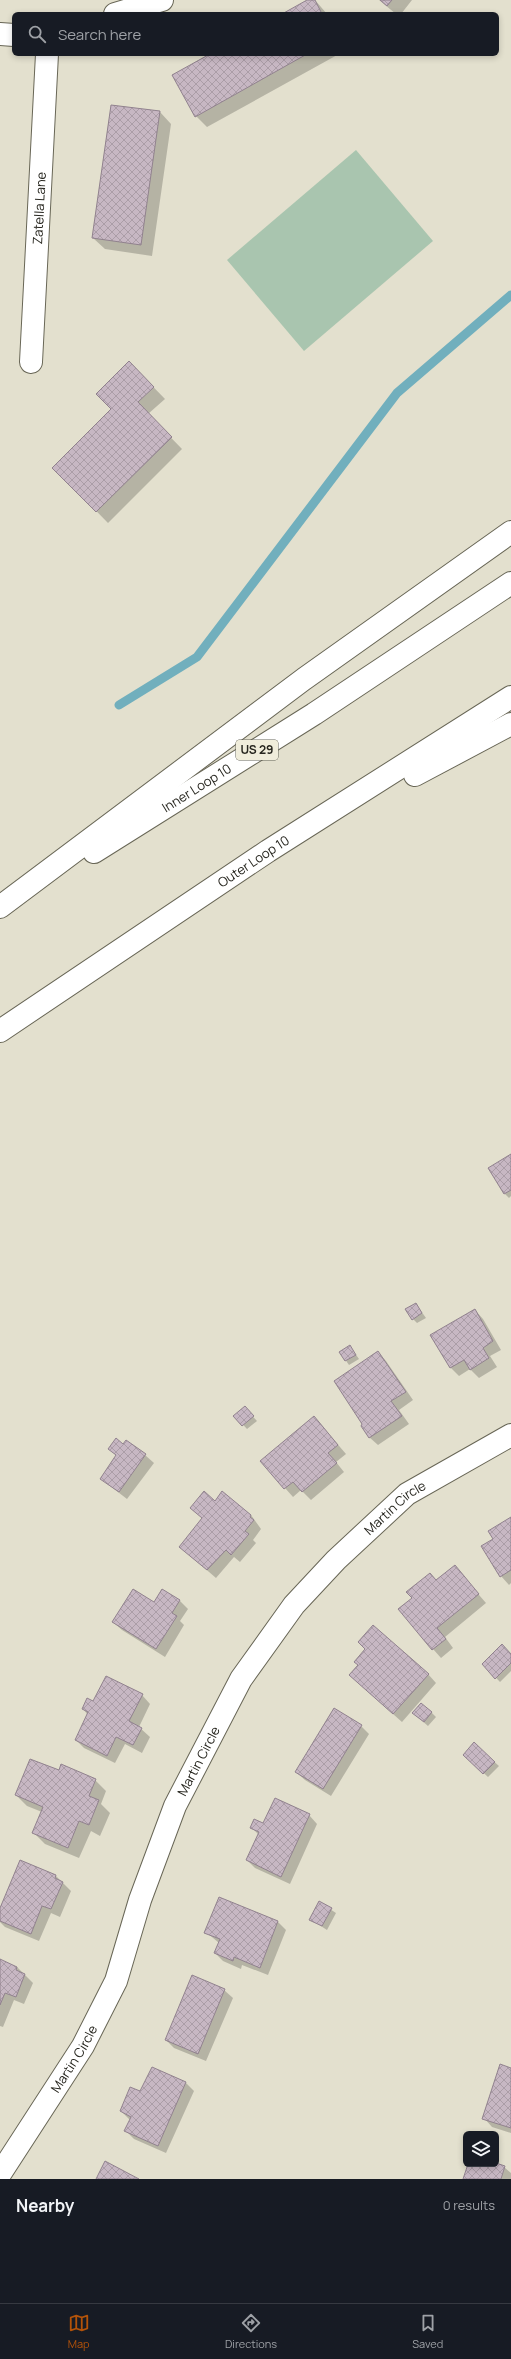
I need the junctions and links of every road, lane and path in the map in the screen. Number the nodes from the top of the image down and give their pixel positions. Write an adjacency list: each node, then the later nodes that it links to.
1 (162, 0): 2 (main road)
2 (122, 12)
3 (0, 34): 4 (main road)
4 (12, 35)
5 (47, 56): 6 (main road, Zatella Lane)
6 (31, 362)
7 (511, 532): 12 (main road)
8 (511, 583): 13 (main road, Inner Loop 10 / US 29)
9 (511, 697): 11 (main road, Outer Loop 10)
10 (511, 724): 11 (main road)
11 (268, 851): 14 (main road, Outer Loop 10)
12 (0, 906)
13 (0, 911)
14 (0, 1031)
15 (511, 1435): 16 (main road, Martin Circle)
16 (0, 2174)

